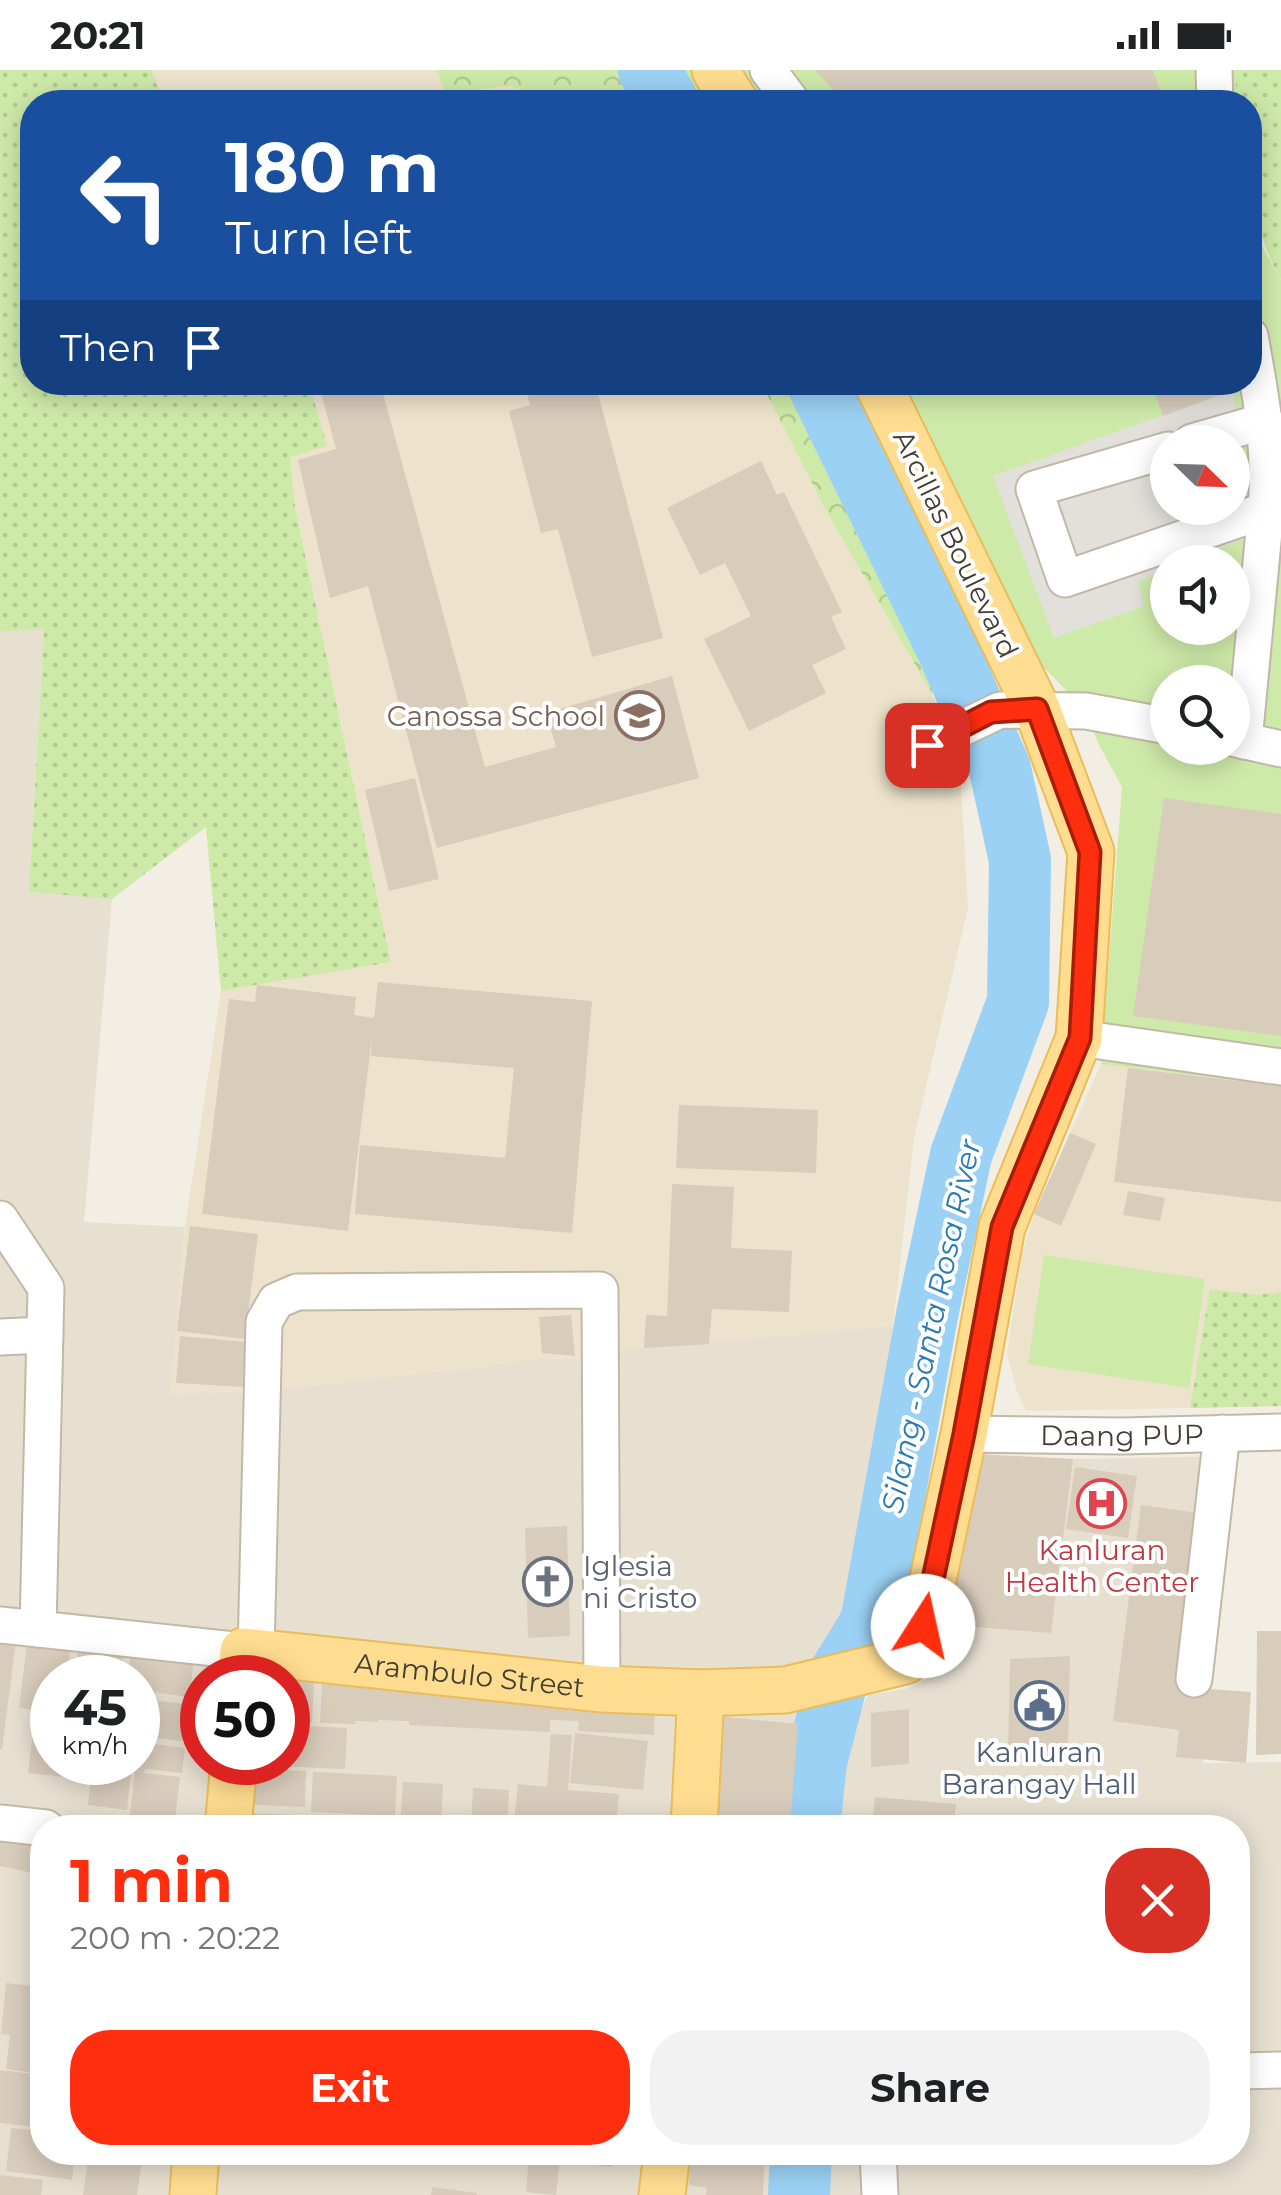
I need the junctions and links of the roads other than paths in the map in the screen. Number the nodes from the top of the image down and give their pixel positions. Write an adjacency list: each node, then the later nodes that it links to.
1 (882, 395): 10 (main road, Arcillas Boulevard)
2 (1261, 395): 3 (street)
3 (1266, 421): 4 (street); 6 (street)
4 (1250, 426)
5 (1150, 455): 8 (street)
6 (1266, 510): 7 (street); 9 (street)
7 (1250, 515)
8 (1222, 525)
9 (1247, 665)
10 (1037, 709): 11 (street); 13 (street); 15 (main road, Arcillas Boulevard)
11 (1150, 723)
12 (1250, 742): 14 (street)
13 (927, 745)
14 (1281, 749)
15 (1080, 1038): 16 (street); 22 (main road, Arcillas Boulevard)
16 (1281, 1067)
17 (0, 1219): 18 (street)
18 (45, 1335): 19 (street); 24 (street)
19 (0, 1336)
20 (1281, 1432): 21 (street, Daang PUP)
21 (1222, 1433): 22 (street, Daang PUP); 28 (street)
22 (964, 1434): 30 (main road, Arcillas Boulevard)
23 (0, 1625): 24 (street, Arambulo Street)
24 (38, 1628): 25 (street, Arambulo Street)
25 (209, 1655)
26 (247, 1655): 29 (street)
27 (310, 1666): 29 (main road, Arambulo Street)
28 (1194, 1679)
29 (602, 1689): 30 (main road, Arambulo Street)
30 (701, 1693): 33 (main road)
31 (232, 1785): 32 (main road)
32 (229, 1815)
33 (695, 1815)
34 (0, 1822): 35 (street)
35 (30, 1826)
36 (1281, 2070): 37 (street)
37 (1250, 2071)
38 (195, 2165): 41 (main road)
39 (665, 2165): 42 (main road)
40 (879, 2165): 43 (street)
41 (193, 2195)
42 (662, 2195)
43 (880, 2195)

